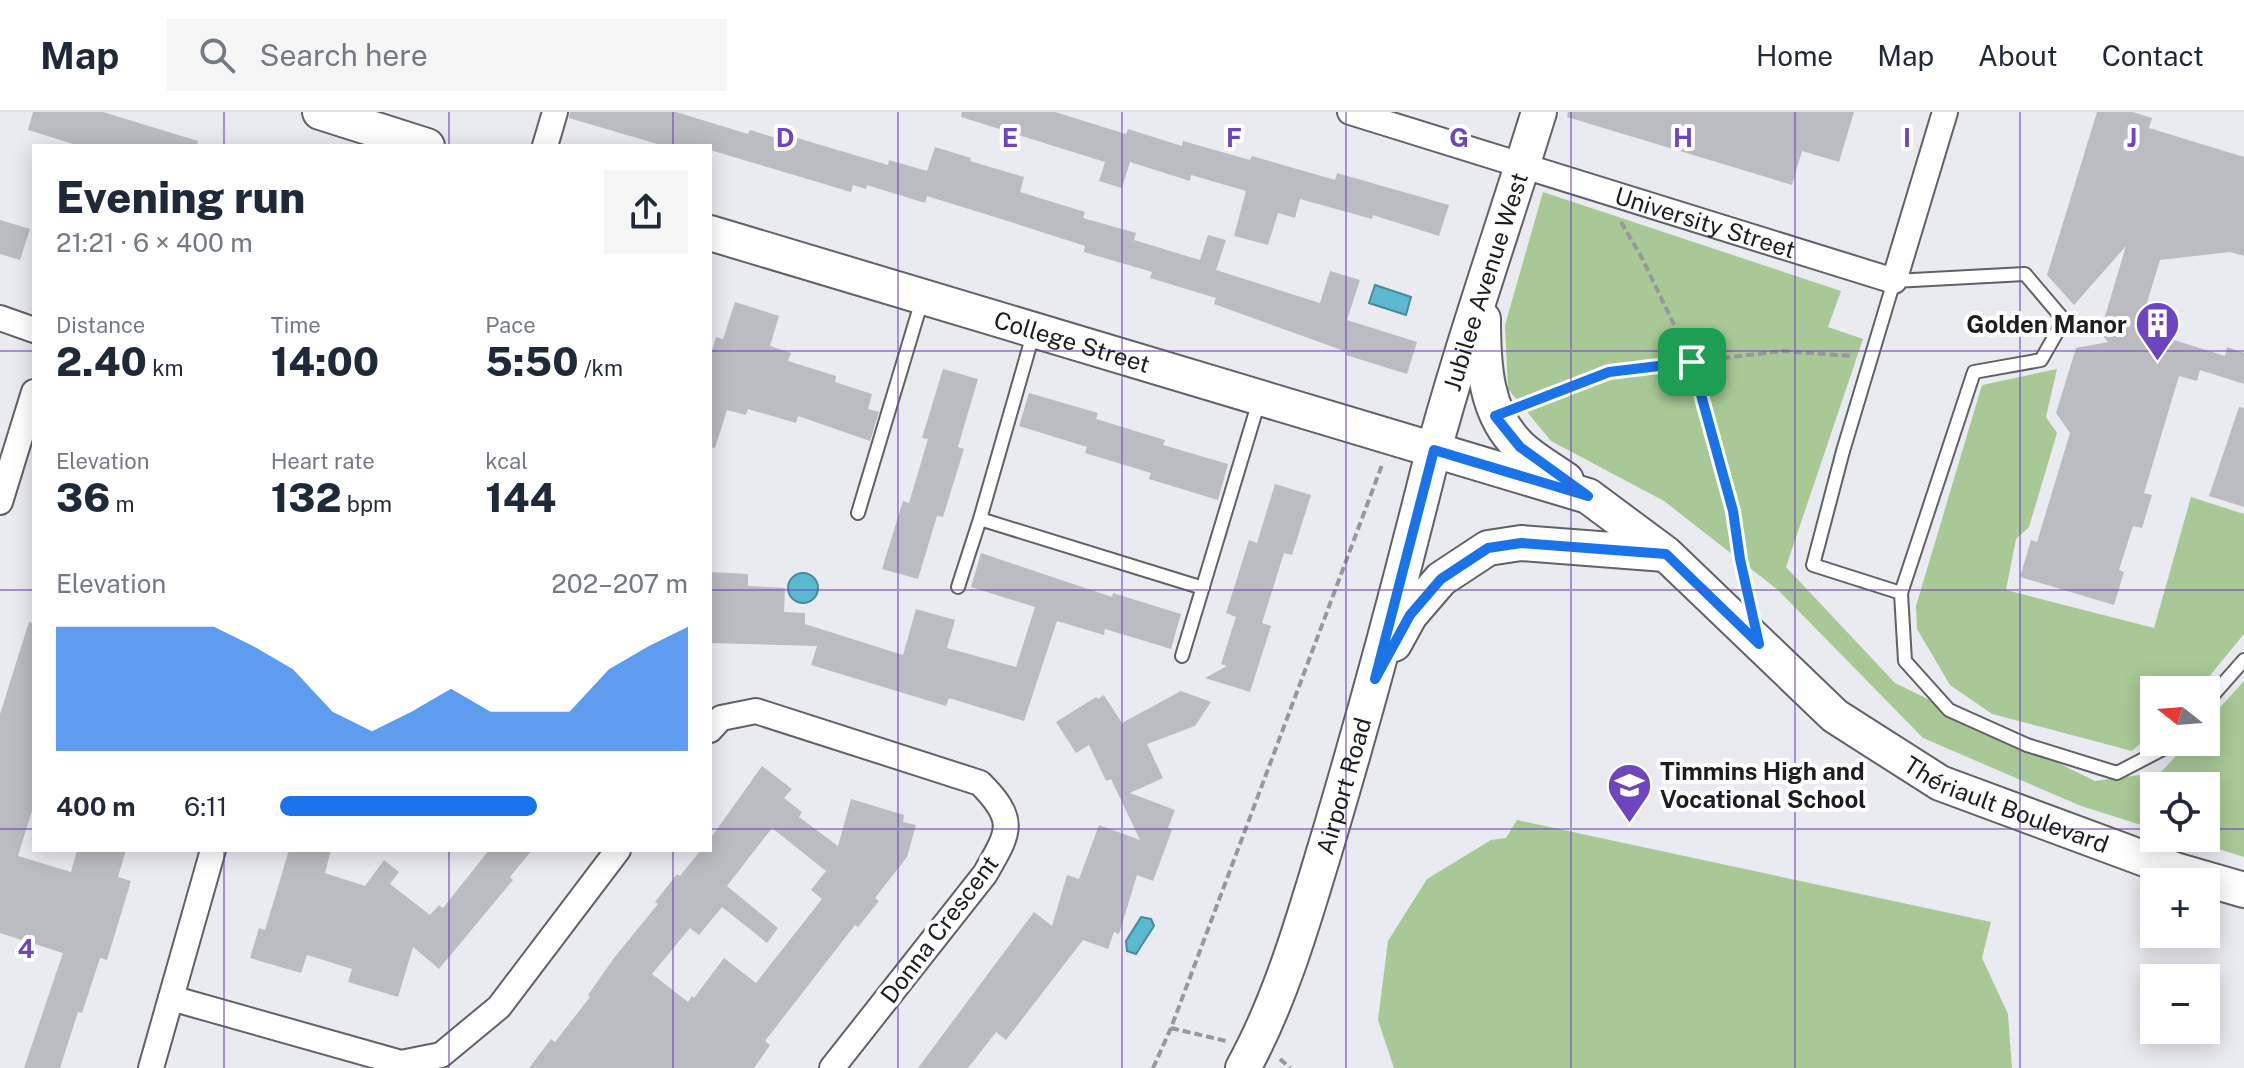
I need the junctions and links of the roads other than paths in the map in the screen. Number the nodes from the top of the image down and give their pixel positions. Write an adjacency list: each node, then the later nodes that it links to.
1 (320, 112): 6 (main road)
2 (555, 112): 7 (street)
3 (1350, 112): 8 (street, University Street)
4 (1539, 112): 8 (main road, Jubilee Avenue West)
5 (1945, 112): 10 (street)
6 (421, 144)
7 (546, 144)
8 (1522, 168): 10 (street, University Street); 11 (main road, Jubilee Avenue West)
9 (712, 234): 12 (main road, College Street)
10 (1894, 281): 26 (lane); 26 (lane)
11 (1482, 286): 18 (main road, Jubilee Avenue West); 19 (main road)
12 (923, 297): 15 (main road, College Street); 21 (lane)
13 (0, 318): 14 (street)
14 (32, 329)
15 (1034, 330): 17 (main road, College Street); 22 (lane)
16 (32, 398): 20 (street)
17 (1260, 398): 18 (main road, College Street); 25 (lane)
18 (1434, 450): 19 (main road, Thériault Boulevard); 29 (main road, Airport Road)
19 (1588, 496): 23 (main road, Thériault Boulevard)
20 (0, 502)
21 (858, 513)
22 (980, 519): 24 (lane); 25 (lane)
23 (1666, 554): 29 (main road); 35 (main road, Thériault Boulevard)
24 (958, 587)
25 (1203, 588): 27 (lane)
26 (1901, 593): 32 (lane)
27 (1182, 656)
28 (2244, 660): 30 (lane)
29 (1375, 679): 39 (main road, Airport Road)
30 (2220, 687)
31 (712, 728): 38 (street, Donna Crescent)
32 (2150, 756)
33 (212, 852): 36 (street)
34 (616, 852): 36 (street)
35 (2244, 890)
36 (171, 998): 37 (street)
37 (151, 1068)
38 (832, 1068)
39 (1243, 1068)

